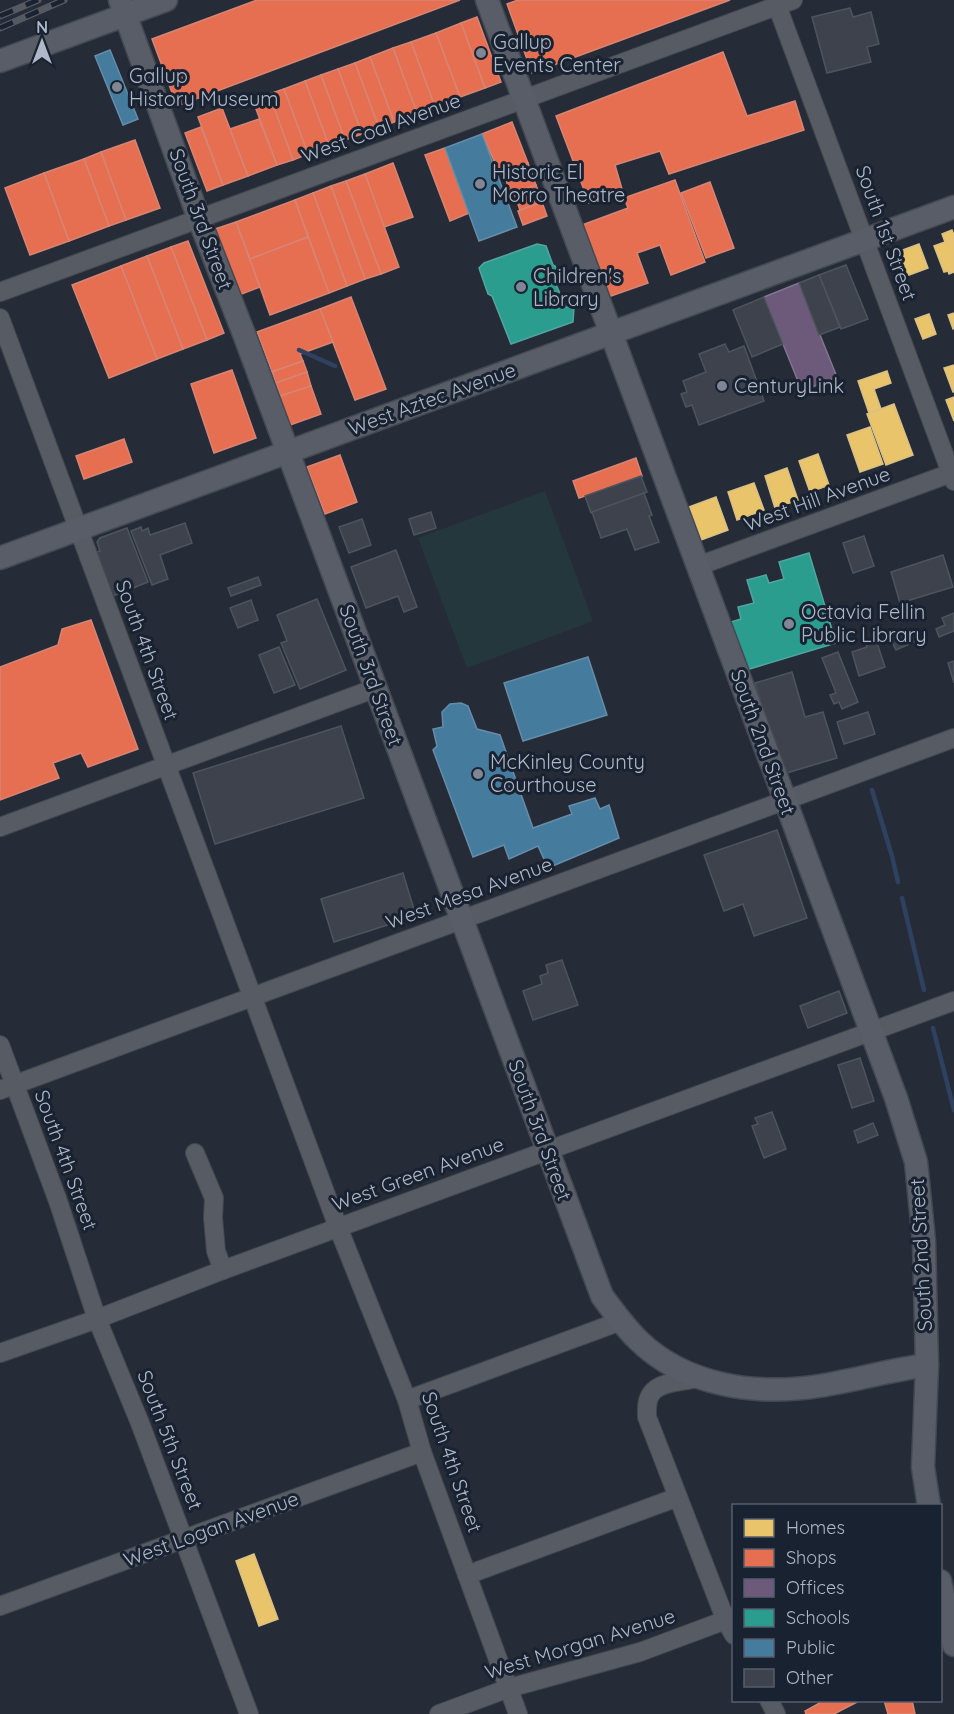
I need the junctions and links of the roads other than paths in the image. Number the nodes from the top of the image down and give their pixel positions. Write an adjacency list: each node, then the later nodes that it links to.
1 (166, 0): 4 (main road)
2 (487, 0): 6 (main road, South 2nd Street)
3 (781, 2): 6 (street, West Coal Avenue); 9 (street, South 1st Street)
4 (123, 8): 5 (main road); 8 (main road, South 3rd Street)
5 (0, 62)
6 (524, 99): 8 (street, West Coal Avenue); 12 (main road, South 2nd Street)
7 (954, 207): 9 (main road, West Aztec Avenue)
8 (199, 219): 10 (street, West Coal Avenue); 13 (main road, South 3rd Street)
9 (864, 240): 12 (main road, West Aztec Avenue); 14 (street, South 1st Street)
10 (0, 292)
11 (0, 318): 15 (street, South 4th Street)
12 (611, 333): 13 (main road, West Aztec Avenue); 17 (main road, South 2nd Street)
13 (288, 452): 15 (main road, West Aztec Avenue); 18 (main road, South 3rd Street)
14 (953, 475): 17 (street, West Hill Avenue)
15 (78, 529): 16 (main road, West Aztec Avenue); 20 (street, South 4th Street)
16 (0, 558)
17 (698, 566): 21 (main road, South 2nd Street)
18 (376, 688): 20 (street); 23 (main road, South 3rd Street)
19 (954, 738): 21 (street, West Mesa Avenue)
20 (166, 765): 22 (street); 24 (street, South 4th Street)
21 (785, 801): 23 (street, West Mesa Avenue); 26 (main road, South 2nd Street)
22 (0, 827)
23 (462, 920): 24 (street, West Mesa Avenue); 29 (main road, South 3rd Street)
24 (252, 997): 28 (street, West Mesa Avenue); 31 (street)
25 (954, 1000): 26 (street, West Green Avenue)
26 (871, 1031): 29 (street, West Green Avenue); 36 (main road, South 2nd Street)
27 (0, 1045): 28 (street)
28 (7, 1087): 33 (street, South 4th Street)
29 (548, 1150): 31 (street, West Green Avenue); 34 (main road, South 3rd Street)
30 (195, 1153): 32 (street)
31 (338, 1227): 32 (street, West Green Avenue); 38 (street, South 4th Street)
32 (223, 1270): 33 (street, West Green Avenue)
33 (97, 1319): 35 (street, West Green Avenue); 42 (street, South 5th Street)
34 (621, 1321): 37 (main road, South 3rd Street); 38 (street)
35 (0, 1353)
36 (927, 1365): 37 (main road); 41 (main road, South 2nd Street)
37 (700, 1378): 40 (street)
38 (407, 1400): 39 (street, South 4th Street)
39 (422, 1452): 42 (street, West Logan Avenue); 43 (street, South 4th Street)
40 (678, 1497): 43 (street); 46 (street)
41 (928, 1504)
42 (184, 1539): 45 (street, West Logan Avenue); 49 (street, South 5th Street)
43 (467, 1575): 48 (street, South 4th Street)
44 (942, 1590): 47 (main road)
45 (0, 1606)
46 (731, 1624): 48 (street, West Morgan Avenue)
47 (954, 1645)
48 (509, 1688): 50 (street, West Morgan Avenue); 51 (street, South 4th Street)
49 (249, 1714)
50 (439, 1714)
51 (518, 1714)

